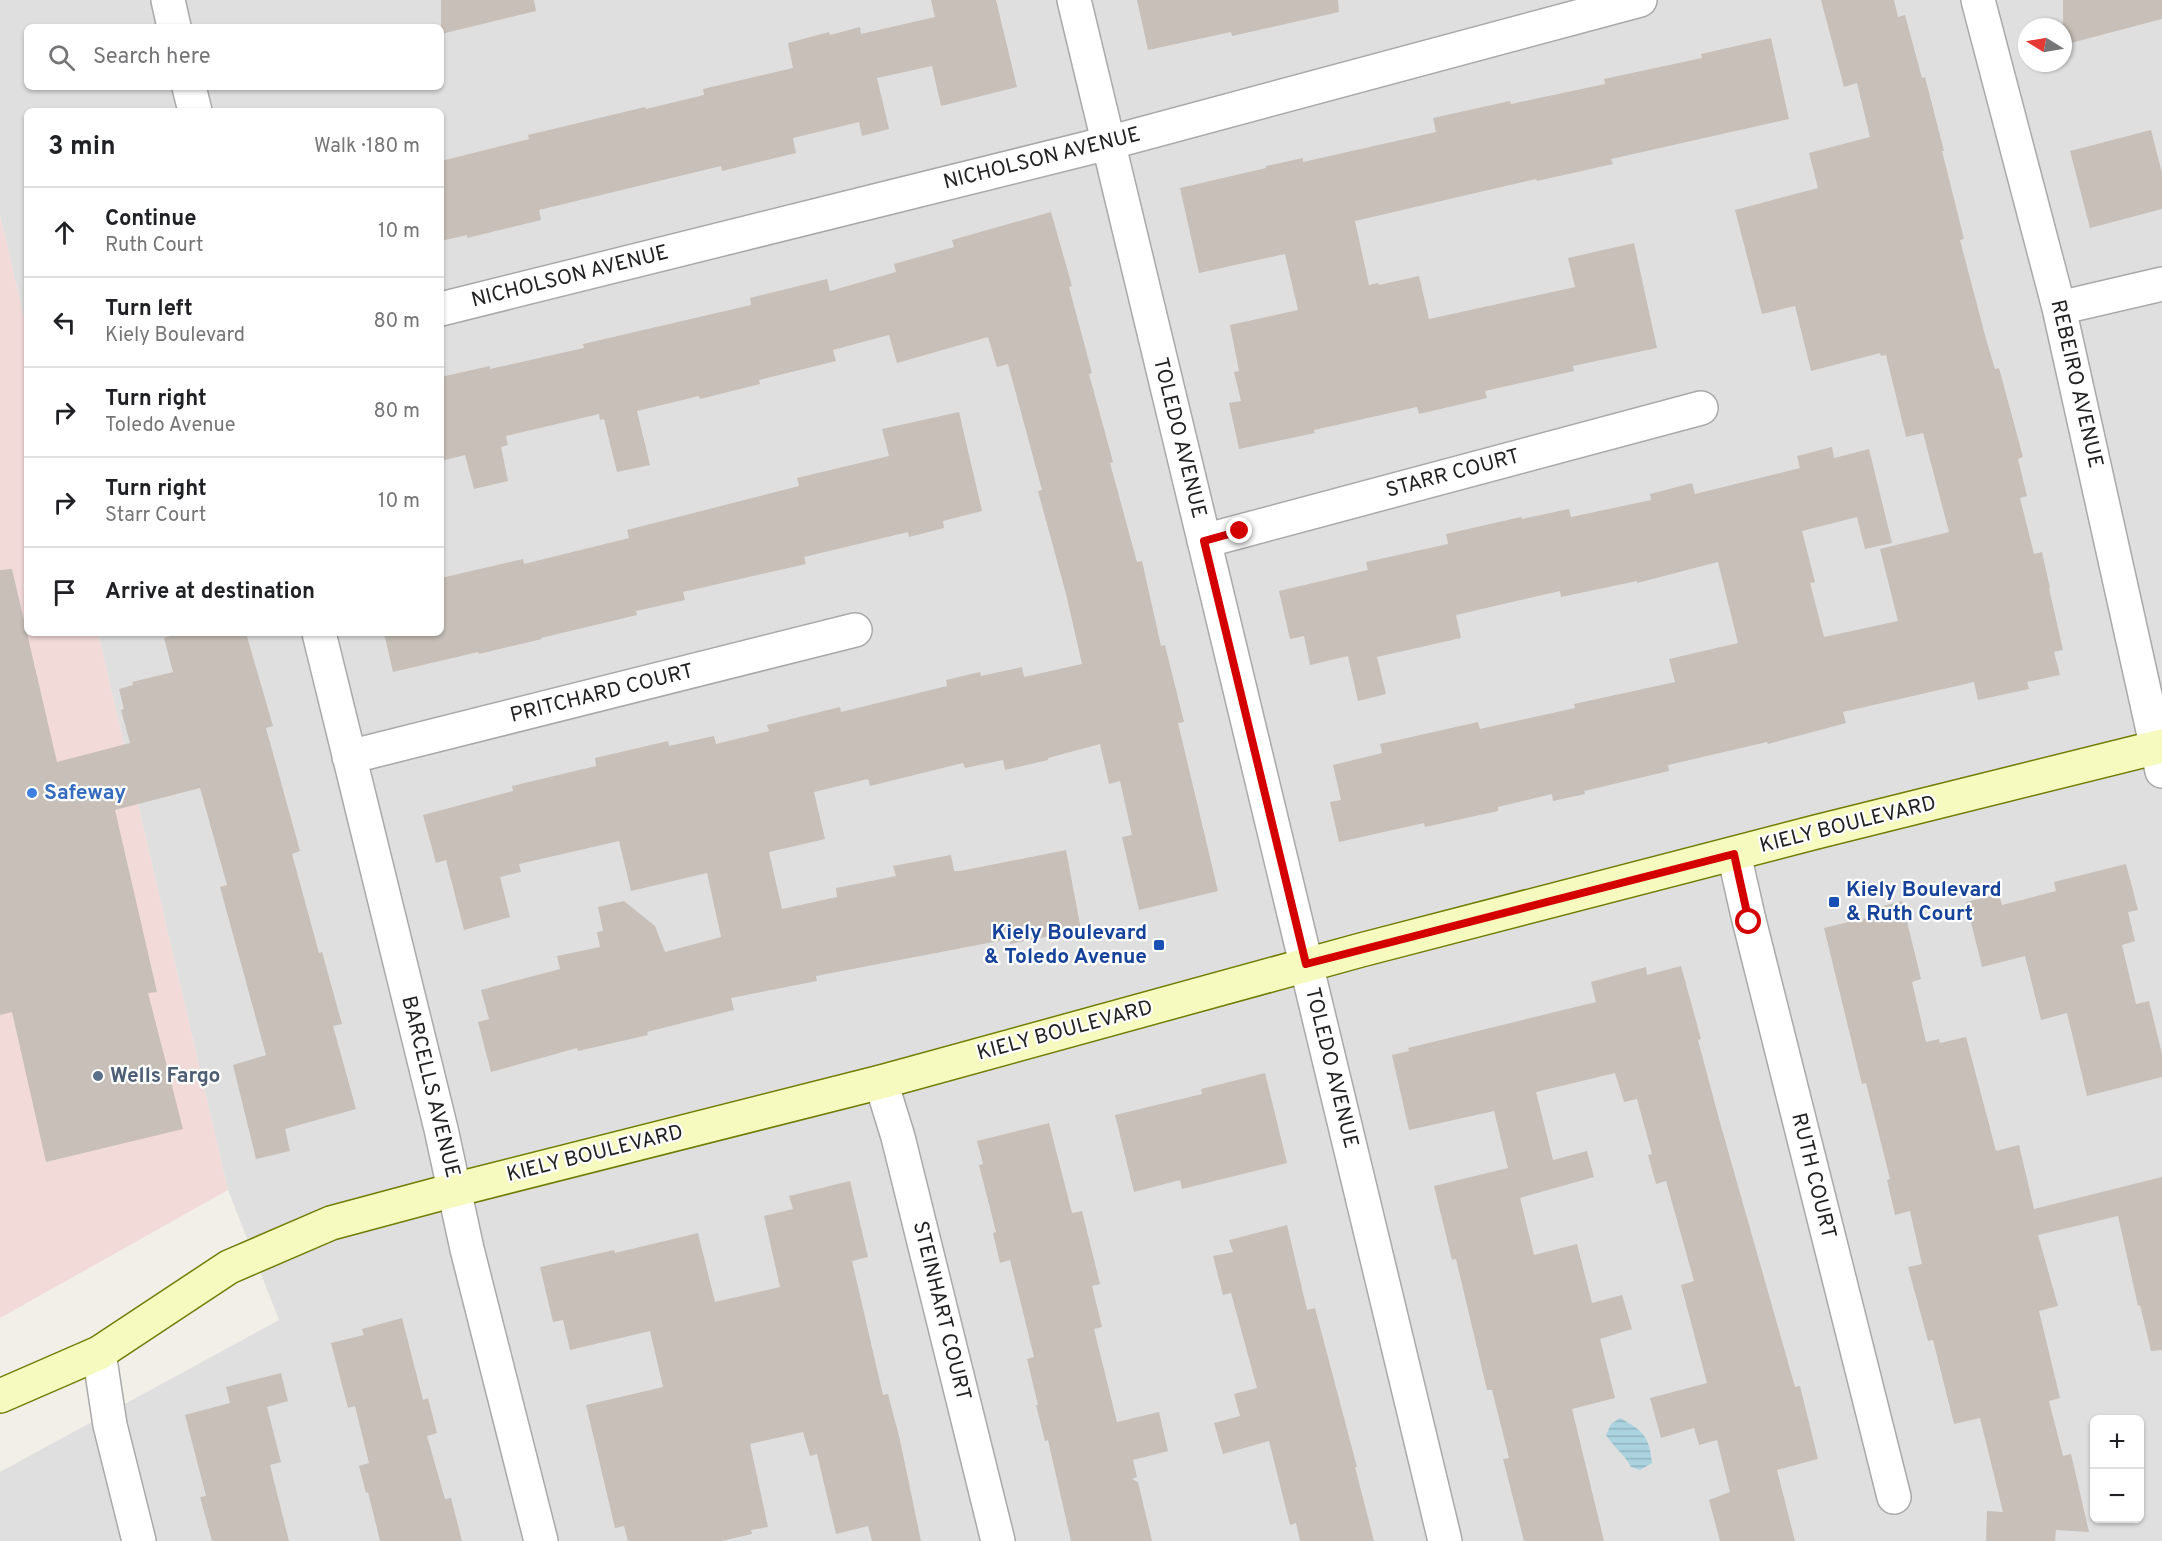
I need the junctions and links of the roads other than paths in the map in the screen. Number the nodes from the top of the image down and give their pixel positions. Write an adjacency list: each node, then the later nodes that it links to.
1 (168, 0): 5 (street)
2 (1074, 0): 8 (street, TOLEDO AVENUE)
3 (1640, 0): 8 (street, NICHOLSON AVENUE)
4 (1978, 0): 11 (street, REBEIRO AVENUE)
5 (173, 24)
6 (190, 90): 7 (street)
7 (194, 108)
8 (1108, 143): 10 (street, NICHOLSON AVENUE); 13 (street, TOLEDO AVENUE)
9 (2162, 284): 11 (street)
10 (444, 308)
11 (2059, 308): 16 (street, REBEIRO AVENUE)
12 (1701, 408): 13 (street, STARR COURT)
13 (1204, 541): 19 (street, TOLEDO AVENUE)
14 (855, 630): 17 (street, PRITCHARD COURT)
15 (320, 636): 17 (street, BARCELLS AVENUE)
16 (2160, 755): 18 (main road, KIELY BOULEVARD)
17 (349, 757): 21 (street, BARCELLS AVENUE)
18 (1734, 854): 19 (main road, KIELY BOULEVARD); 24 (street, RUTH COURT)
19 (1306, 964): 20 (main road, KIELY BOULEVARD); 28 (street, TOLEDO AVENUE)
20 (881, 1082): 21 (main road, KIELY BOULEVARD); 27 (street, STEINHART COURT)
21 (454, 1190): 22 (main road, KIELY BOULEVARD); 26 (street, BARCELLS AVENUE)
22 (99, 1353): 23 (main road, KIELY BOULEVARD); 25 (street)
23 (0, 1396)
24 (1894, 1497)
25 (139, 1541)
26 (541, 1541)
27 (998, 1541)
28 (1445, 1541)

